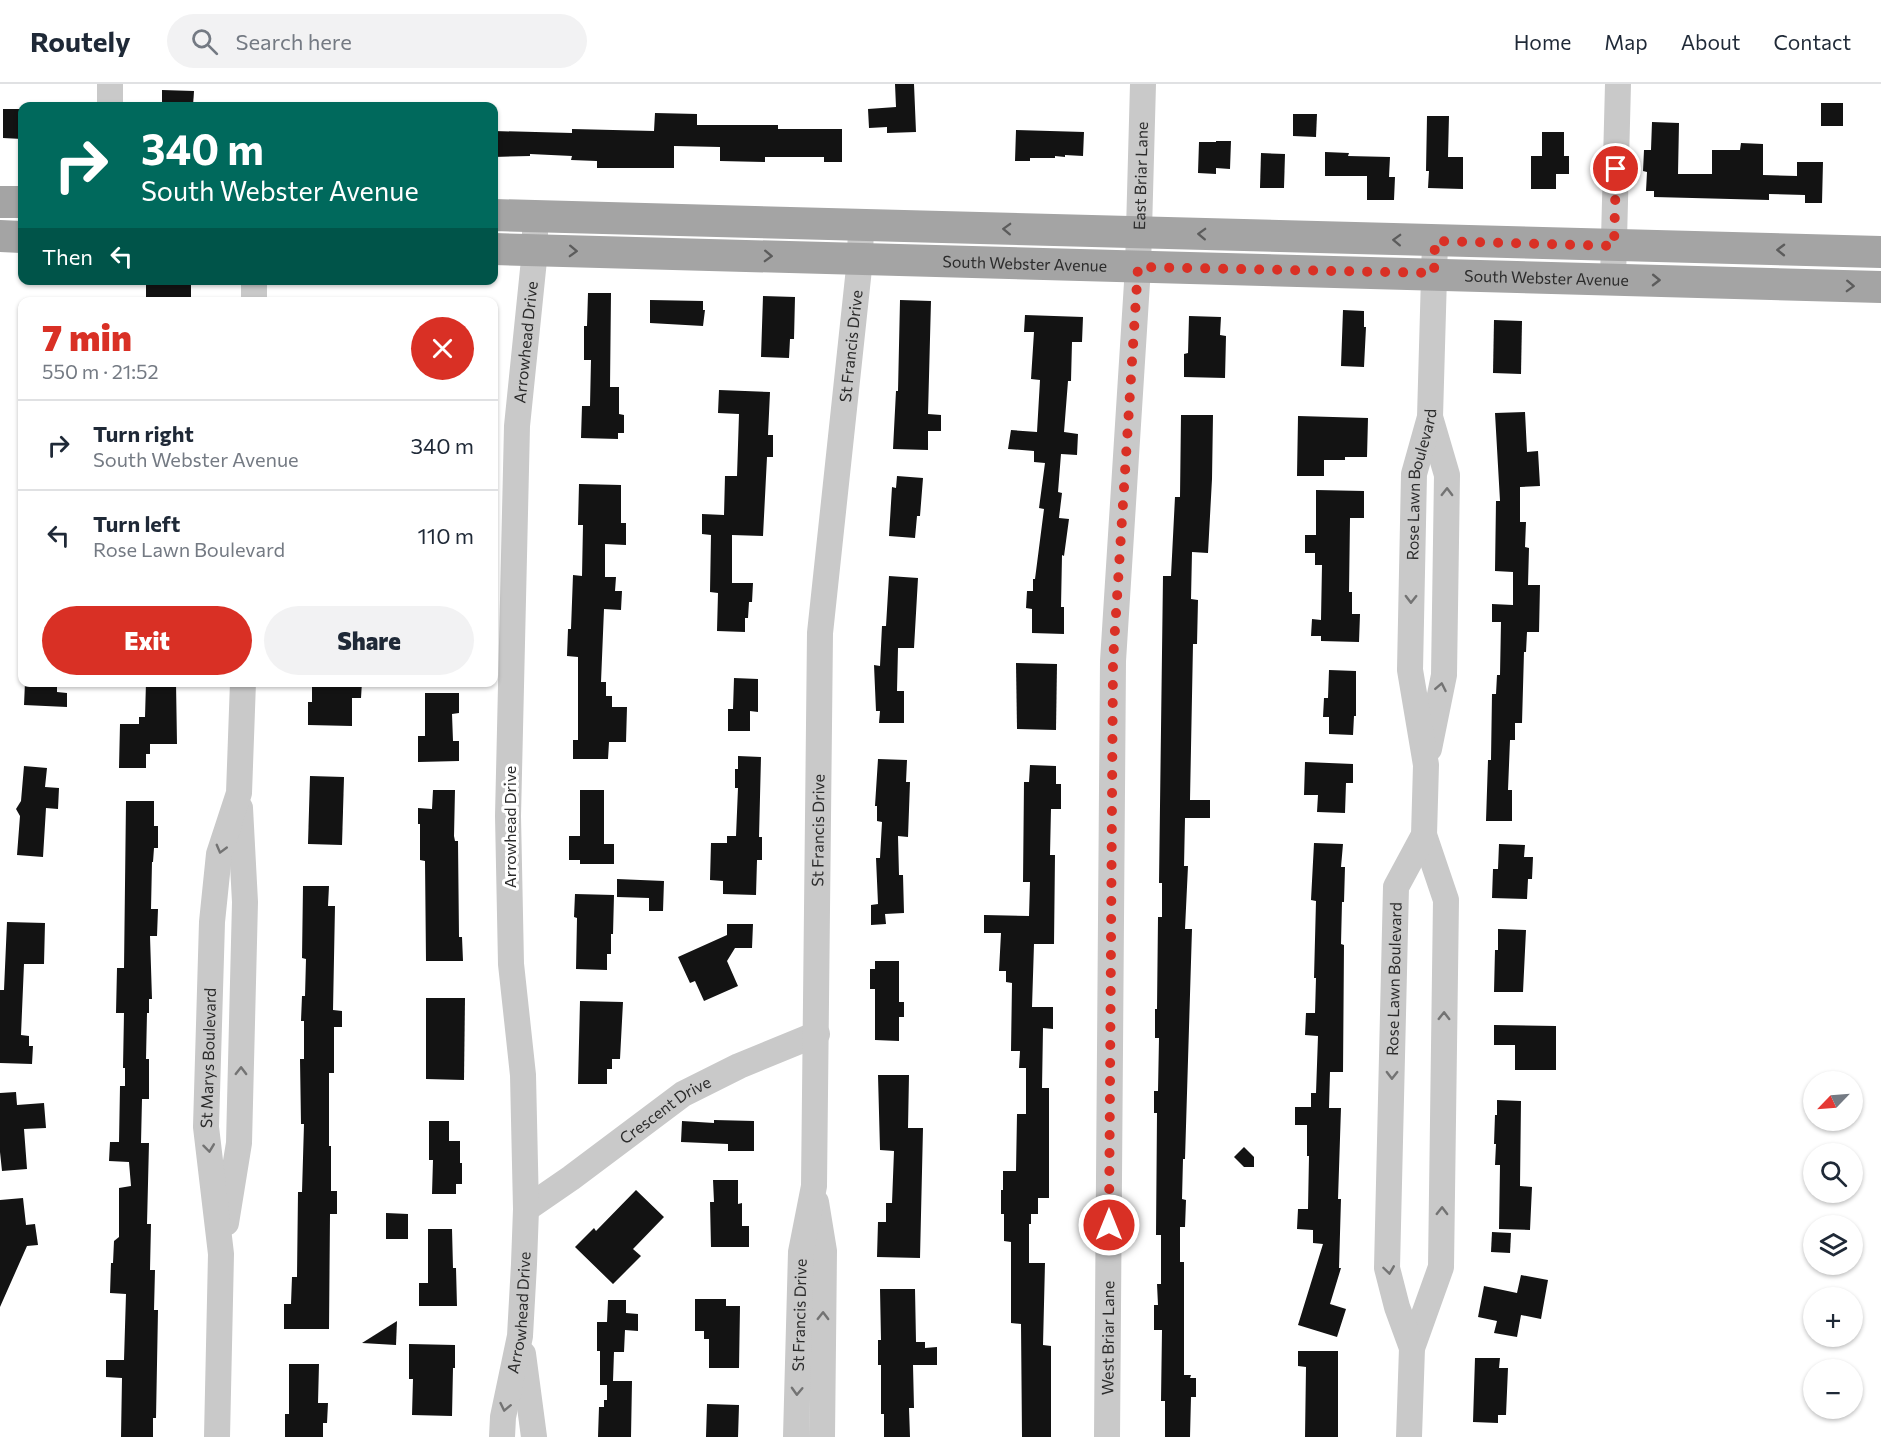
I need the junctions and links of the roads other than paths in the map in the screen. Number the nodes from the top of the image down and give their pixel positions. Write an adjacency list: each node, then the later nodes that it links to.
1 (110, 84): 4 (street)
2 (1143, 84): 10 (street, East Briar Lane)
3 (1618, 84): 14 (street)
4 (111, 102)
5 (0, 202): 6 (main road)
6 (18, 202)
7 (498, 215): 8 (main road, South Webster Avenue)
8 (535, 216): 9 (main road, South Webster Avenue); 16 (street, Arrowhead Drive)
9 (861, 225): 10 (main road, South Webster Avenue, one-way to 9); 18 (street, St Francis Drive)
10 (1139, 232): 13 (main road, South Webster Avenue, one-way to 10); 19 (street, East Briar Lane)
11 (0, 236): 12 (main road)
12 (18, 237)
13 (1435, 241): 14 (main road, South Webster Avenue); 20 (street, Rose Lawn Boulevard)
14 (1614, 246): 17 (main road, South Webster Avenue, one-way to 14); 21 (street)
15 (498, 249): 16 (main road, South Webster Avenue)
16 (535, 250): 18 (main road, South Webster Avenue, one-way to 18); 27 (street, Arrowhead Drive)
17 (1881, 252)
18 (860, 259): 19 (main road, South Webster Avenue); 25 (street, St Francis Drive)
19 (1138, 267): 20 (main road, South Webster Avenue); 36 (street, West Briar Lane)
20 (1434, 273): 21 (main road, South Webster Avenue); 24 (street, Rose Lawn Boulevard)
21 (1613, 279): 22 (main road, South Webster Avenue, one-way to 22)
22 (1881, 287)
23 (243, 687): 31 (street, St Marys Boulevard)
24 (1424, 835): 29 (street, one-way to 24); 29 (street, Rose Lawn Boulevard, one-way to 29)
25 (817, 1034): 26 (street, St Francis Drive); 27 (street, Crescent Drive)
26 (814, 1186): 34 (street, St Francis Drive, one-way to 34); 35 (street, one-way to 26)
27 (526, 1209): 28 (street, Arrowhead Drive)
28 (520, 1335): 32 (street, Arrowhead Drive, one-way to 32); 33 (street)
29 (1412, 1348): 30 (street, Rose Lawn Boulevard)
30 (1410, 1436)
31 (217, 1437)
32 (502, 1437)
33 (534, 1437)
34 (796, 1437)
35 (822, 1437)
36 (1107, 1437)

